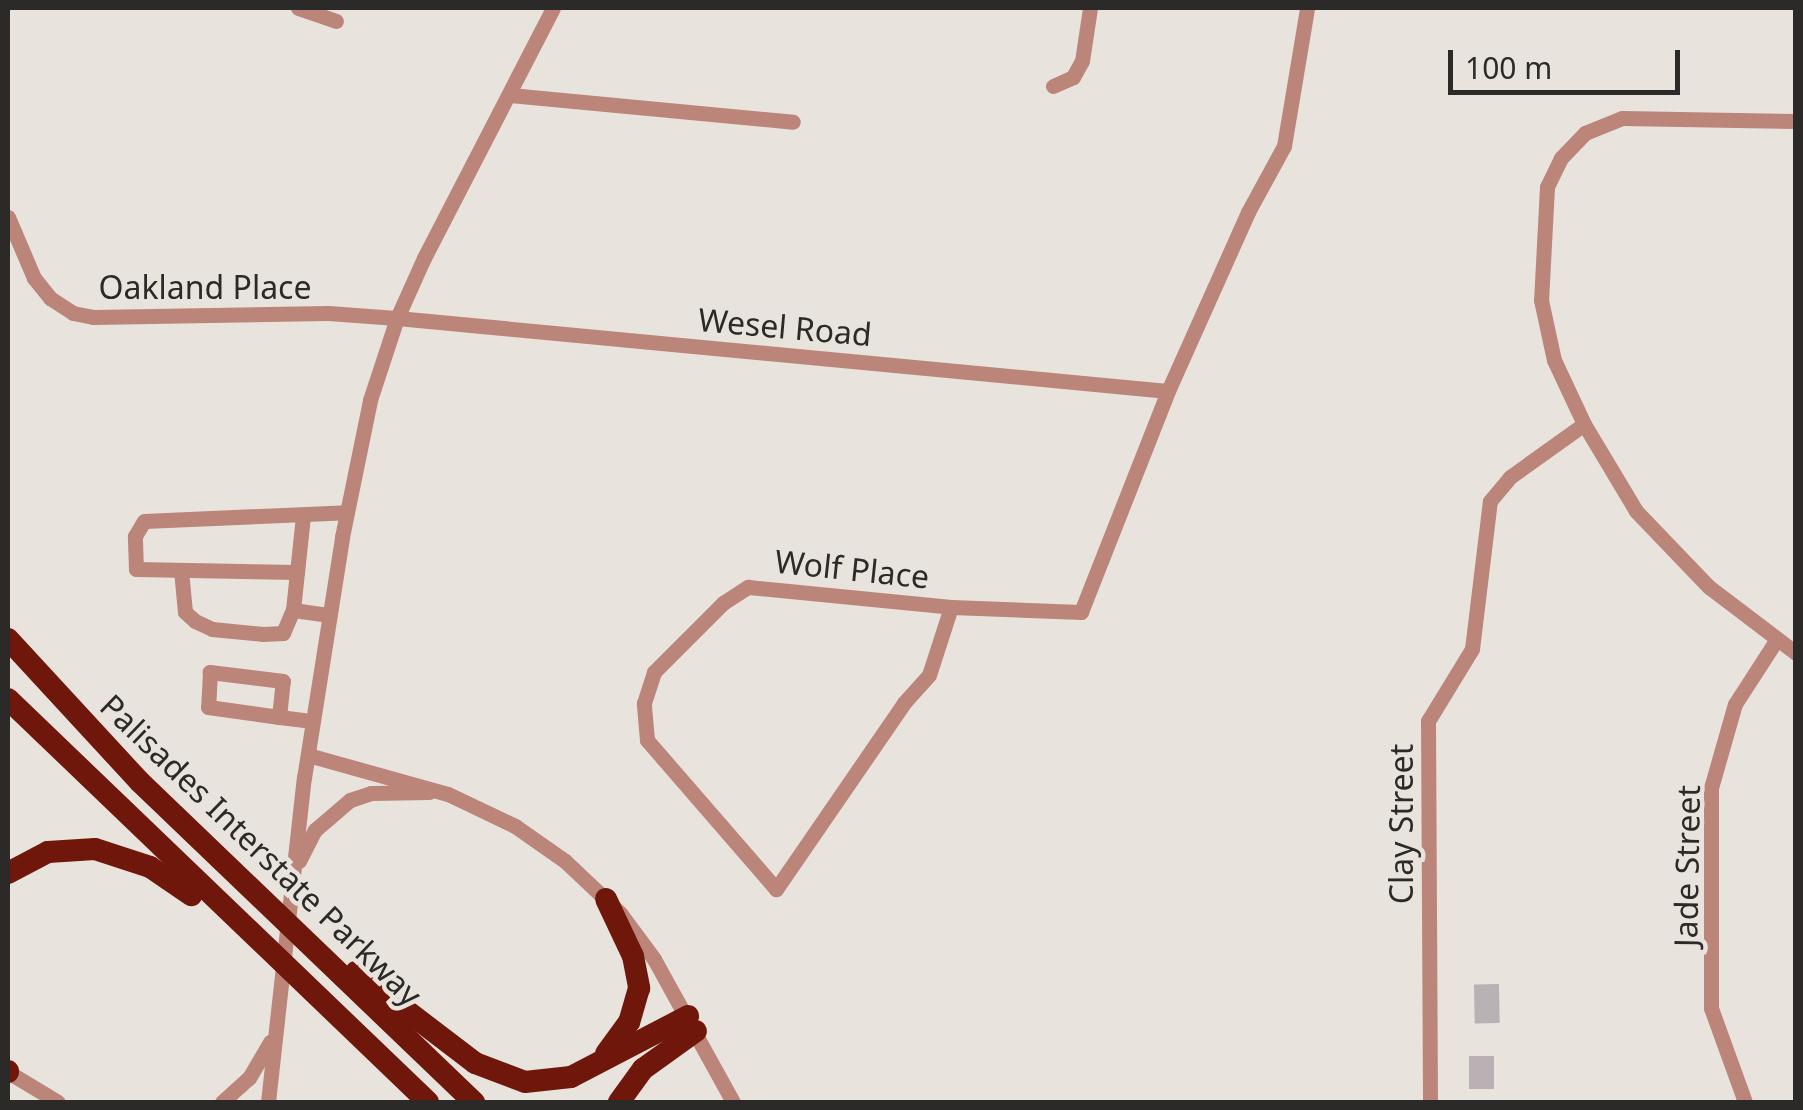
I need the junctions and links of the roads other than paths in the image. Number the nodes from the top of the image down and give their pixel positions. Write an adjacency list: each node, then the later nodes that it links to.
1 (298, 8): 5 (street)
2 (553, 8): 7 (street)
3 (1090, 8): 6 (street)
4 (1307, 8): 12 (street)
5 (336, 21)
6 (1053, 86)
7 (510, 95): 9 (street); 11 (street)
8 (1796, 121): 13 (street)
9 (793, 122)
10 (8, 217): 11 (street, Oakland Place)
11 (397, 318): 12 (street, Wesel Road); 14 (street)
12 (1168, 391): 18 (street)
13 (1584, 424): 22 (street); 45 (street, Clay Street)
14 (347, 512): 15 (street); 20 (street)
15 (303, 516): 16 (street); 17 (street)
16 (180, 570): 17 (street); 19 (street)
17 (297, 572): 19 (street)
18 (950, 606): 18 (street, Wolf Place)
19 (292, 610): 20 (street)
20 (330, 615): 26 (street)
21 (8, 639): 29 (highway, Palisades Interstate Parkway)
22 (1776, 639): 23 (street); 46 (street, Jade Street)
23 (1796, 653)
24 (8, 699): 33 (highway, Palisades Interstate Parkway)
25 (279, 717): 25 (street); 26 (street)
26 (313, 721): 27 (street)
27 (308, 755): 28 (street); 31 (street)
28 (448, 794): 31 (street); 32 (street)
29 (221, 862): 36 (highway); 42 (highway, Palisades Interstate Parkway)
30 (8, 873): 33 (highway)
31 (292, 878): 35 (street)
32 (606, 899): 34 (street); 36 (highway)
33 (316, 997): 41 (highway, Palisades Interstate Parkway)
34 (692, 1024): 36 (highway); 43 (highway); 44 (street)
35 (276, 1029): 39 (street); 40 (street)
36 (588, 1069)
37 (8, 1072): 38 (street)
38 (58, 1102)
39 (222, 1102)
40 (268, 1102)
41 (428, 1102)
42 (474, 1102)
43 (619, 1102)
44 (733, 1102)
45 (1430, 1102)
46 (1745, 1102)

